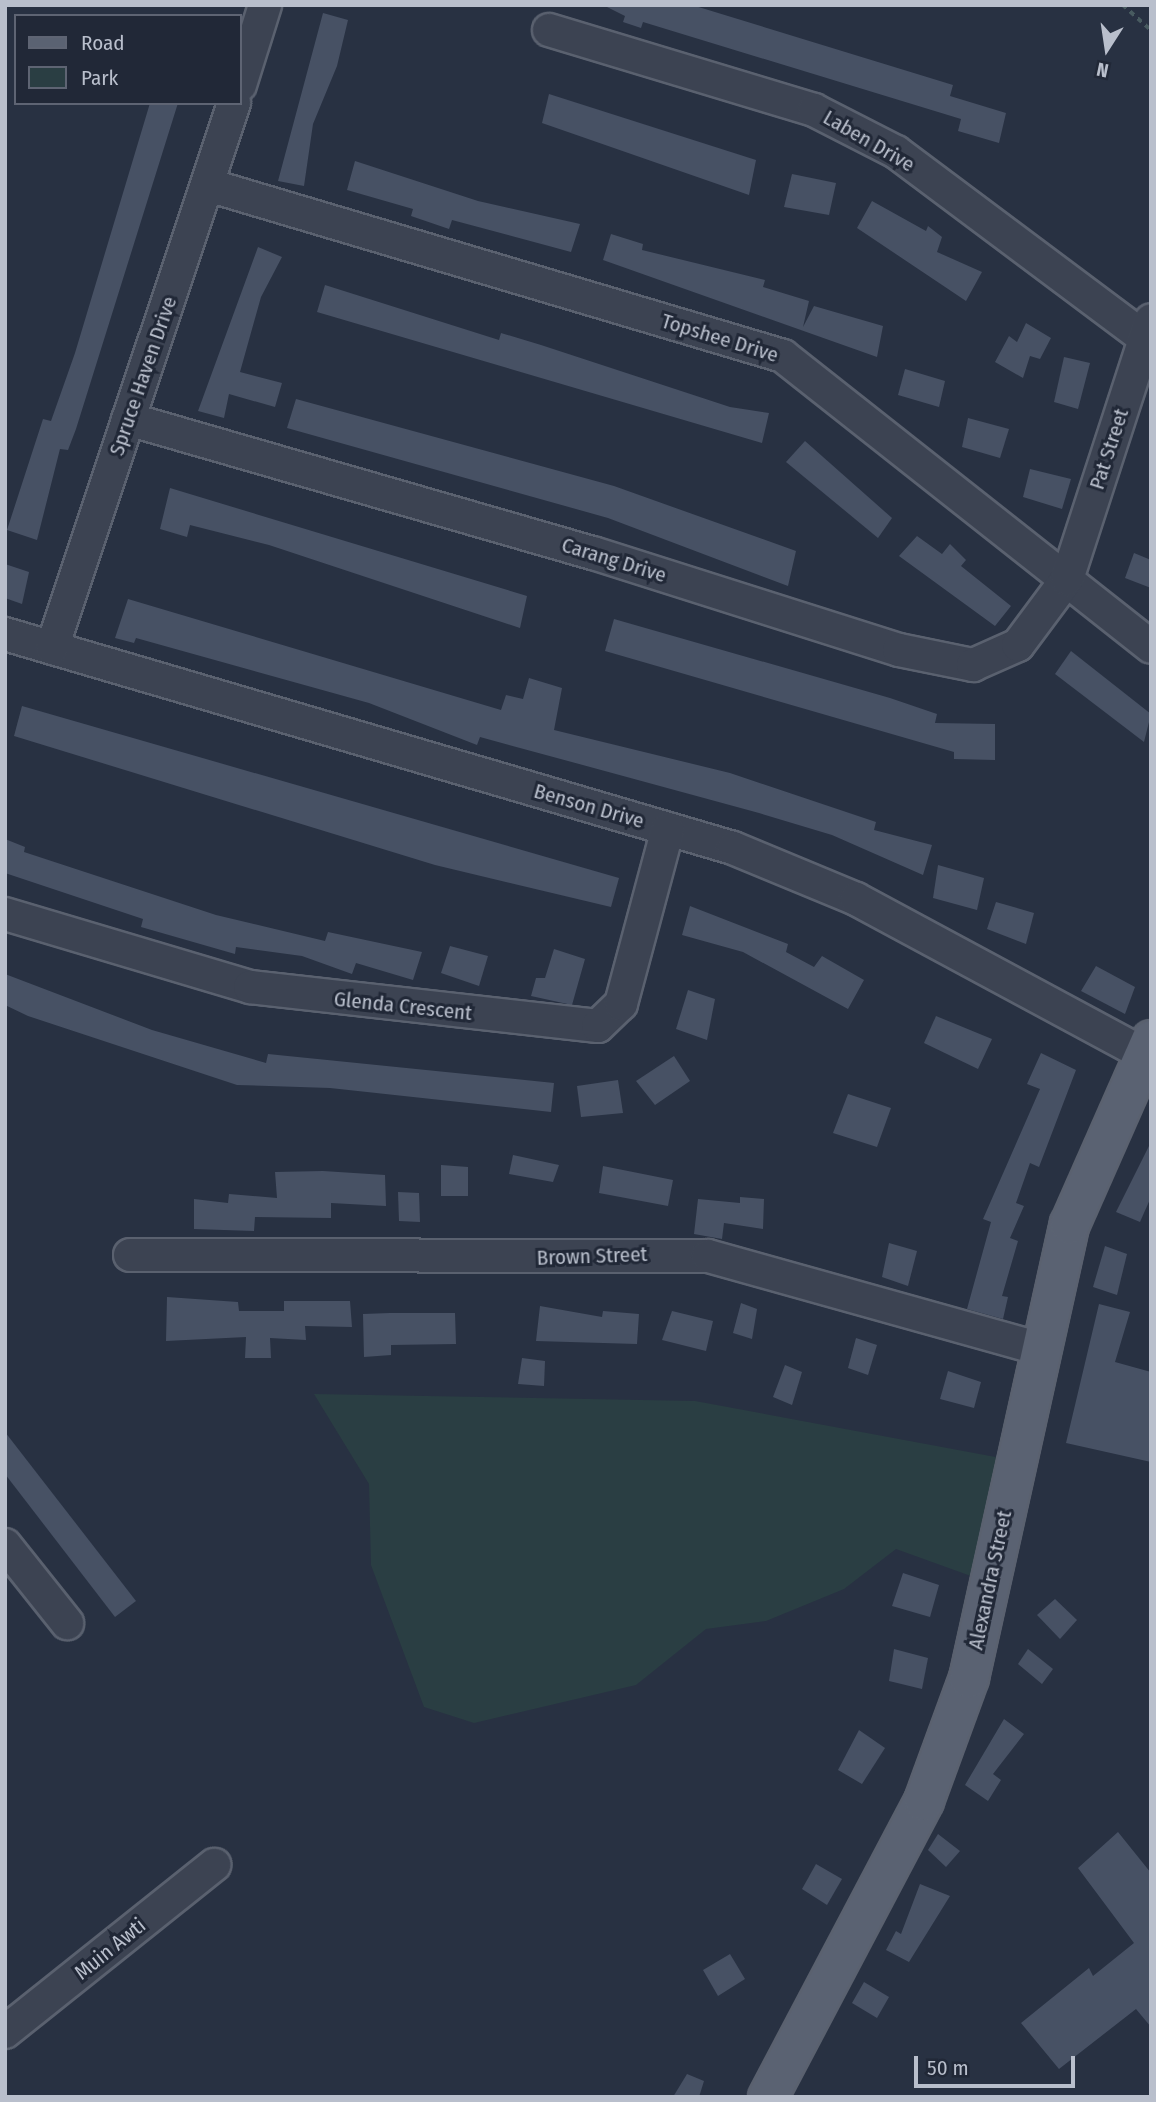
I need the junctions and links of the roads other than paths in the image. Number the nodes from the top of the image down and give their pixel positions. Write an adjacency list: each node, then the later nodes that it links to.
1 (265, 5): 3 (street)
2 (550, 30): 6 (street, Laben Drive)
3 (242, 79)
4 (233, 105): 5 (street, Spruce Haven Drive)
5 (208, 185): 7 (street, Spruce Haven Drive); 8 (street, Topshee Drive)
6 (1148, 329): 8 (street, Pat Street)
7 (128, 419): 8 (street, Carang Drive); 11 (street, Spruce Haven Drive)
8 (1067, 579): 10 (street, Topshee Drive)
9 (5, 634): 11 (street, Benson Drive)
10 (1151, 647)
11 (52, 648): 12 (street, Benson Drive)
12 (668, 830): 13 (street, Glenda Crescent); 14 (street, Benson Drive)
13 (5, 914)
14 (1147, 1046): 16 (main road, Alexandra Street)
15 (130, 1255): 16 (street, Brown Street)
16 (1042, 1349): 21 (main road, Alexandra Street)
17 (5, 1545): 18 (street)
18 (67, 1623)
19 (214, 1865): 20 (street, Muin Awti)
20 (5, 2032)
21 (768, 2097)

